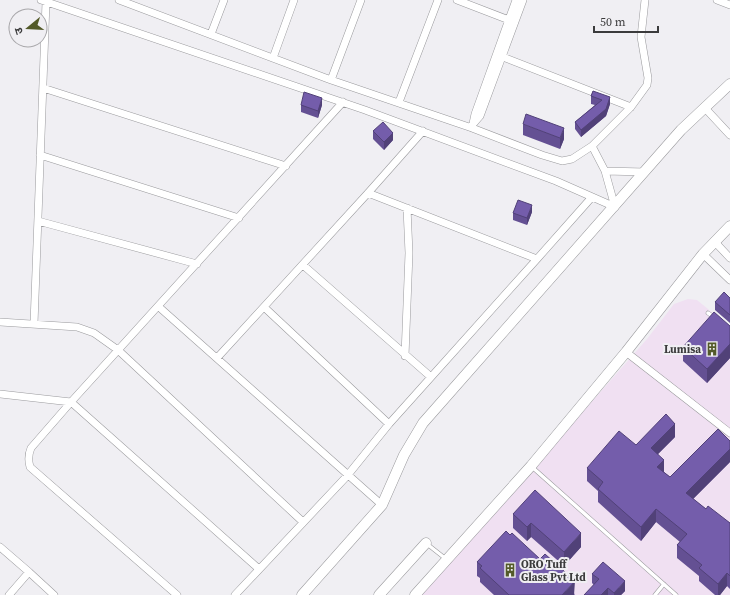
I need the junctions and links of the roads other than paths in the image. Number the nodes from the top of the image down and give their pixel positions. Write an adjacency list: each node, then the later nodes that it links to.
1 (119, 0): 12 (street)
2 (224, 0): 15 (street)
3 (294, 0): 17 (street)
4 (362, 0): 18 (street)
5 (438, 0): 22 (street)
6 (456, 0): 14 (street)
7 (516, 0): 14 (street)
8 (523, 0): 16 (street)
9 (645, 0): 23 (street)
10 (717, 0): 13 (street)
11 (43, 1): 20 (street); 21 (street)
12 (135, 3): 15 (street)
13 (730, 5)
14 (509, 20): 25 (street)
15 (211, 34): 17 (street)
16 (503, 57): 23 (street); 25 (street)
17 (273, 58): 18 (street)
18 (331, 80): 22 (street)
19 (730, 84): 24 (main road)
20 (43, 88): 29 (street); 30 (street)
21 (343, 102): 26 (street); 30 (street)
22 (399, 102): 25 (street)
23 (631, 107): 28 (street)
24 (704, 107): 27 (street); 32 (main road)
25 (473, 125): 28 (street)
26 (423, 130): 33 (street); 34 (street)
27 (730, 135)
28 (592, 146): 31 (street)
29 (40, 154): 37 (street); 38 (street)
30 (286, 166): 37 (street)
31 (605, 170): 32 (street); 35 (street)
32 (645, 172): 35 (main road)
33 (368, 193): 36 (street); 45 (street)
34 (592, 197): 35 (street); 43 (street)
35 (615, 207): 64 (main road)
36 (406, 208): 43 (street); 55 (street)
37 (239, 218): 44 (street)
38 (38, 221): 44 (street); 52 (street)
39 (730, 226): 40 (main road)
40 (714, 241): 41 (main road); 42 (street)
41 (703, 254): 46 (street); 54 (main road)
42 (730, 258)
43 (537, 259): 57 (street)
44 (197, 264): 47 (street)
45 (303, 265): 48 (street); 55 (street)
46 (730, 280)
47 (159, 307): 53 (street); 56 (street)
48 (264, 307): 56 (street); 60 (street)
49 (708, 313): 51 (lane)
50 (0, 322): 52 (street)
51 (719, 322)
52 (34, 324): 53 (street)
53 (118, 350): 59 (street); 65 (street)
54 (626, 352): 61 (street); 62 (main road)
55 (405, 356): 57 (street)
56 (217, 358): 63 (street)
57 (430, 377): 60 (street)
58 (0, 394): 59 (street)
59 (71, 402): 69 (street); 74 (street)
60 (389, 424): 63 (street)
61 (730, 433)
62 (532, 466): 68 (main road); 71 (lane)
63 (347, 476): 64 (street); 65 (street)
64 (382, 505): 76 (main road)
65 (303, 522): 69 (street)
66 (426, 543): 68 (lane); 77 (main road)
67 (0, 547): 70 (street)
68 (447, 560): 78 (main road)
69 (259, 569): 75 (street)
70 (29, 572): 72 (street); 73 (street)
71 (664, 584): 79 (lane); 80 (lane)
72 (9, 595)
73 (54, 595)
74 (177, 595)
75 (235, 595)
76 (302, 595)
77 (379, 595)
78 (415, 595)
79 (655, 595)
80 (676, 595)

